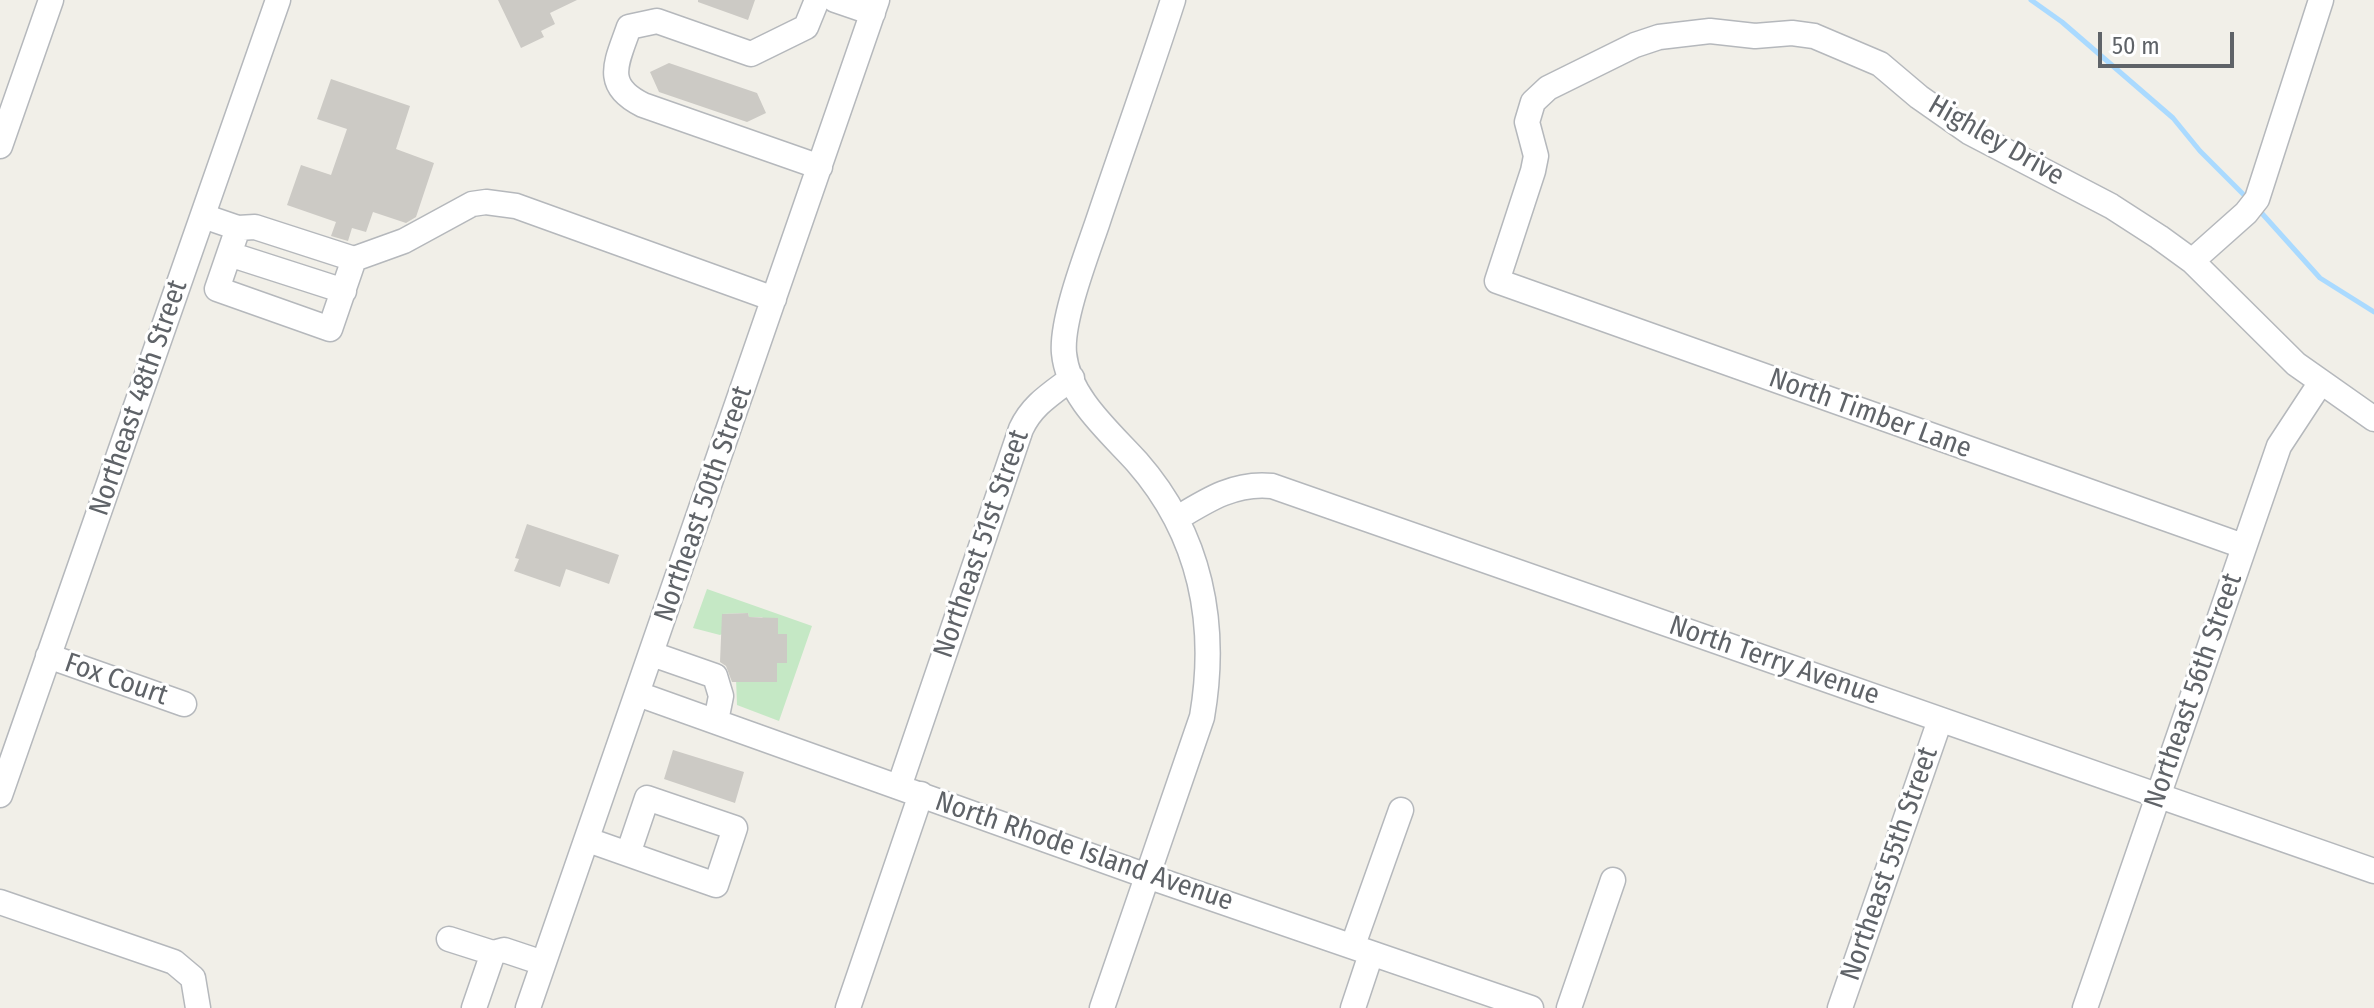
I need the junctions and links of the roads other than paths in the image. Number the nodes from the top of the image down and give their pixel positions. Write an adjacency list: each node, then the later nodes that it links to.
1 (51, 0): 8 (street)
2 (278, 0): 10 (street, Northeast 48th Street)
3 (817, 0): 9 (street)
4 (835, 0): 7 (street)
5 (1173, 0): 18 (street)
6 (2321, 0): 14 (street)
7 (875, 7): 9 (street, Northeast 50th Street)
8 (0, 146)
9 (820, 167): 17 (street, Northeast 50th Street)
10 (203, 216): 11 (street); 24 (street, Northeast 48th Street)
11 (238, 228): 12 (street); 13 (street)
12 (229, 254): 16 (street); 16 (street)
13 (354, 259): 16 (street); 17 (street)
14 (2192, 261): 15 (street, Highley Drive); 19 (street, Highley Drive)
15 (1497, 281): 22 (street, North Timber Lane)
16 (344, 291)
17 (774, 299): 23 (street, Northeast 50th Street)
18 (1072, 378): 21 (street); 30 (street, Northeast 51st Street)
19 (2321, 382): 20 (street, Highley Drive); 22 (street, Northeast 56th Street)
20 (2374, 419)
21 (1176, 519): 27 (street, North Terry Avenue); 36 (street)
22 (2243, 546): 31 (street, Northeast 56th Street)
23 (652, 654): 25 (street, Northeast 50th Street); 28 (street)
24 (48, 656): 26 (street, Fox Court); 29 (street, Northeast 48th Street)
25 (638, 694): 28 (street, North Rhode Island Avenue); 33 (street, Northeast 50th Street)
26 (184, 704)
27 (1940, 720): 31 (street, North Terry Avenue); 51 (street, Northeast 55th Street)
28 (716, 721): 30 (street, North Rhode Island Avenue)
29 (3, 780)
30 (910, 790): 36 (street, North Rhode Island Avenue); 46 (street, Northeast 51st Street)
31 (2159, 796): 35 (street, North Terry Avenue); 52 (street, Northeast 56th Street)
32 (1401, 810): 40 (street)
33 (588, 840): 34 (street); 42 (street, Northeast 50th Street)
34 (628, 854): 34 (street)
35 (2374, 871)
36 (1147, 876): 40 (street, North Rhode Island Avenue); 47 (street)
37 (1613, 880): 50 (street)
38 (0, 902): 43 (street)
39 (449, 939): 41 (street)
40 (1362, 950): 48 (street); 49 (street, North Rhode Island Avenue)
41 (493, 953): 42 (street); 44 (street)
42 (543, 963): 45 (street, Northeast 50th Street)
43 (198, 1008)
44 (474, 1008)
45 (528, 1008)
46 (848, 1008)
47 (1102, 1008)
48 (1353, 1008)
49 (1531, 1008)
50 (1569, 1008)
51 (1840, 1008)
52 (2085, 1008)

